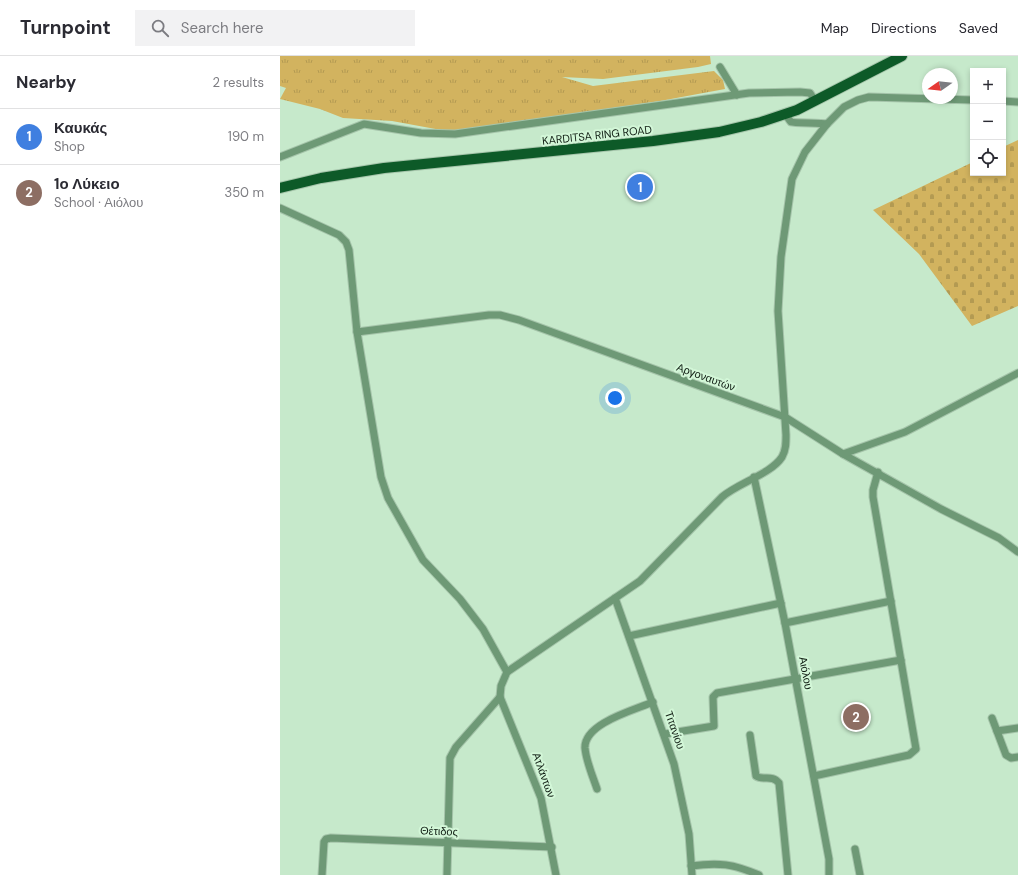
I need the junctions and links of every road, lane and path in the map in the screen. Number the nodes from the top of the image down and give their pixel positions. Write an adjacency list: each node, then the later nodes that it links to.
1 (902, 56): 5 (main road, KARDITSA RING ROAD)
2 (720, 67): 3 (street)
3 (737, 95): 5 (street); 10 (street)
4 (970, 100): 9 (street)
5 (815, 101): 8 (main road, KARDITSA RING ROAD)
6 (1006, 101): 7 (street)
7 (1018, 102)
8 (785, 114): 9 (street); 11 (main road, KARDITSA RING ROAD)
9 (826, 124): 15 (street)
10 (280, 157)
11 (280, 188)
12 (280, 208): 13 (street)
13 (357, 332): 15 (street, Αργοναυτών); 26 (street)
14 (1018, 373): 16 (street)
15 (785, 417): 16 (street, Αργοναυτών); 18 (street)
16 (843, 454): 17 (street, Αργοναυτών)
17 (878, 472): 19 (street, Αργοναυτών); 21 (street)
18 (754, 477): 20 (street); 22 (street, Αιόλου)
19 (1018, 552)
20 (615, 598): 24 (street, Τιτανίου); 26 (street)
21 (891, 601): 23 (street); 25 (street)
22 (781, 603): 23 (street, Αιόλου); 24 (street)
23 (785, 623): 27 (street, Αιόλου)
24 (629, 636): 29 (street, Τιτανίου)
25 (902, 660): 27 (street); 36 (street)
26 (507, 672): 28 (street)
27 (796, 679): 33 (street); 36 (street, Αιόλου)
28 (500, 697): 38 (street); 39 (street, Ατλάντων)
29 (653, 702): 33 (street, Τιτανίου); 37 (street)
30 (992, 718): 32 (street)
31 (1018, 728): 32 (street)
32 (997, 731): 35 (street)
33 (665, 734): 41 (street, Τιτανίου)
34 (750, 735): 47 (street)
35 (1018, 757)
36 (814, 776): 48 (street, Αιόλου)
37 (597, 789)
38 (448, 842): 39 (street, Θέτιδος); 42 (street, Θέτιδος); 43 (street)
39 (552, 847): 44 (street, Ατλάντων)
40 (855, 849): 49 (street)
41 (691, 866): 45 (street, Τιτανίου); 46 (street)
42 (322, 875)
43 (447, 875)
44 (556, 875)
45 (692, 875)
46 (759, 875)
47 (788, 875)
48 (829, 875)
49 (860, 875)

